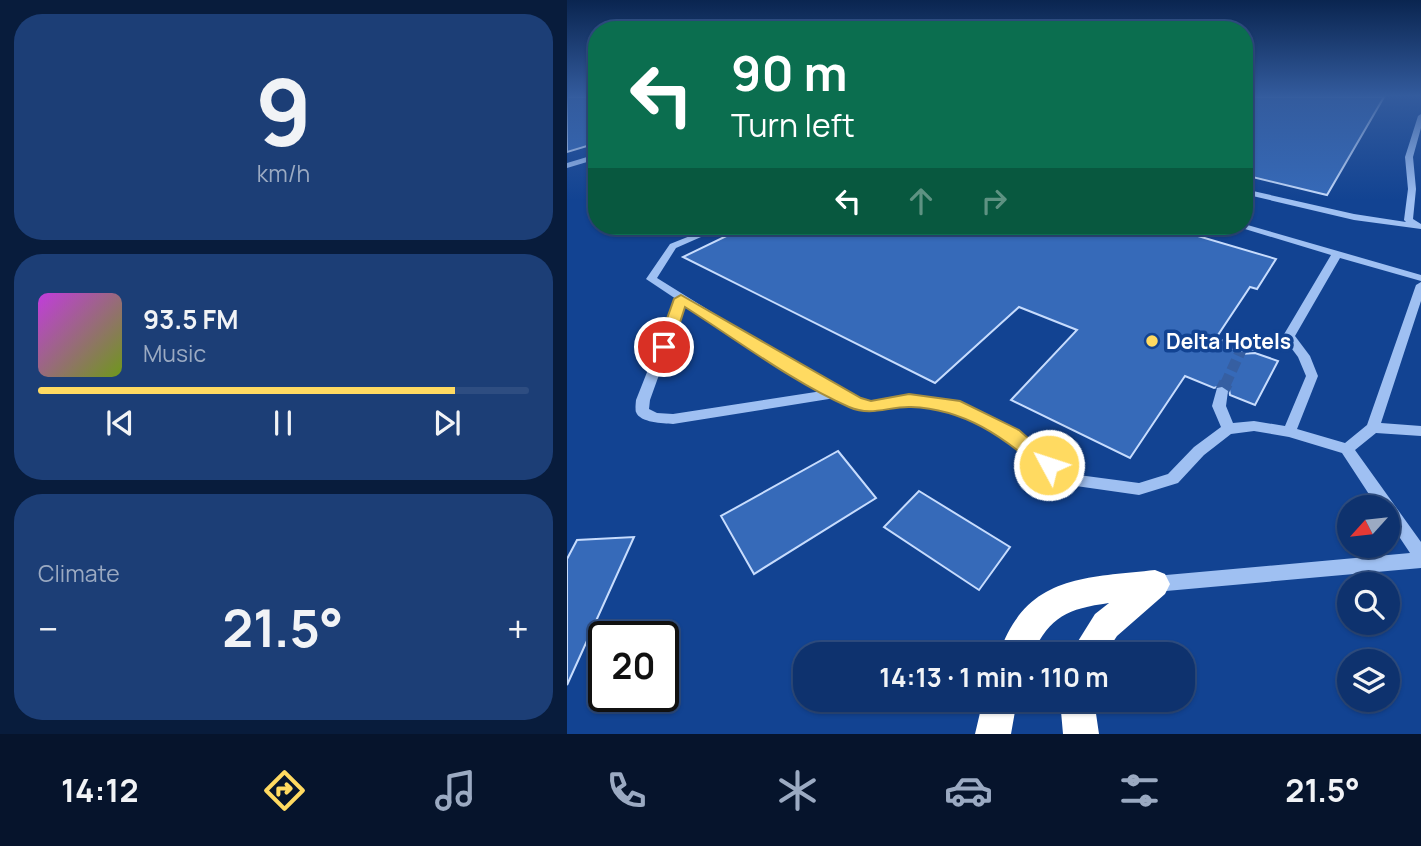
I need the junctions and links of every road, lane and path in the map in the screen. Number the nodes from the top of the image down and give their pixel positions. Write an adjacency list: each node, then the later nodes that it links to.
1 (1417, 131): 2 (street)
2 (1410, 156): 3 (street); 7 (street)
3 (1421, 158)
4 (588, 159): 5 (street)
5 (567, 166)
6 (1253, 193): 7 (street)
7 (1420, 227)
8 (1253, 230): 10 (street)
9 (700, 235): 13 (street)
10 (1338, 254): 11 (street); 14 (street)
11 (1421, 278)
12 (1421, 285): 18 (street)
13 (681, 299): 17 (street); 17 (street)
14 (1293, 345): 15 (street); 20 (street)
15 (1243, 348)
16 (1222, 391): 19 (street)
17 (836, 393): 19 (street)
18 (1373, 428): 21 (street); 22 (street)
19 (1228, 429): 20 (street)
20 (1289, 432): 22 (street)
21 (1421, 432)
22 (1347, 450): 23 (street)
23 (1379, 495)
24 (1400, 526): 25 (street)
25 (1421, 558): 26 (street)
26 (1155, 584): 27 (highway); 28 (highway)
27 (1021, 642)
28 (1093, 642)
29 (998, 712): 31 (highway)
30 (1078, 712): 32 (highway)
31 (993, 734)
32 (1081, 734)

